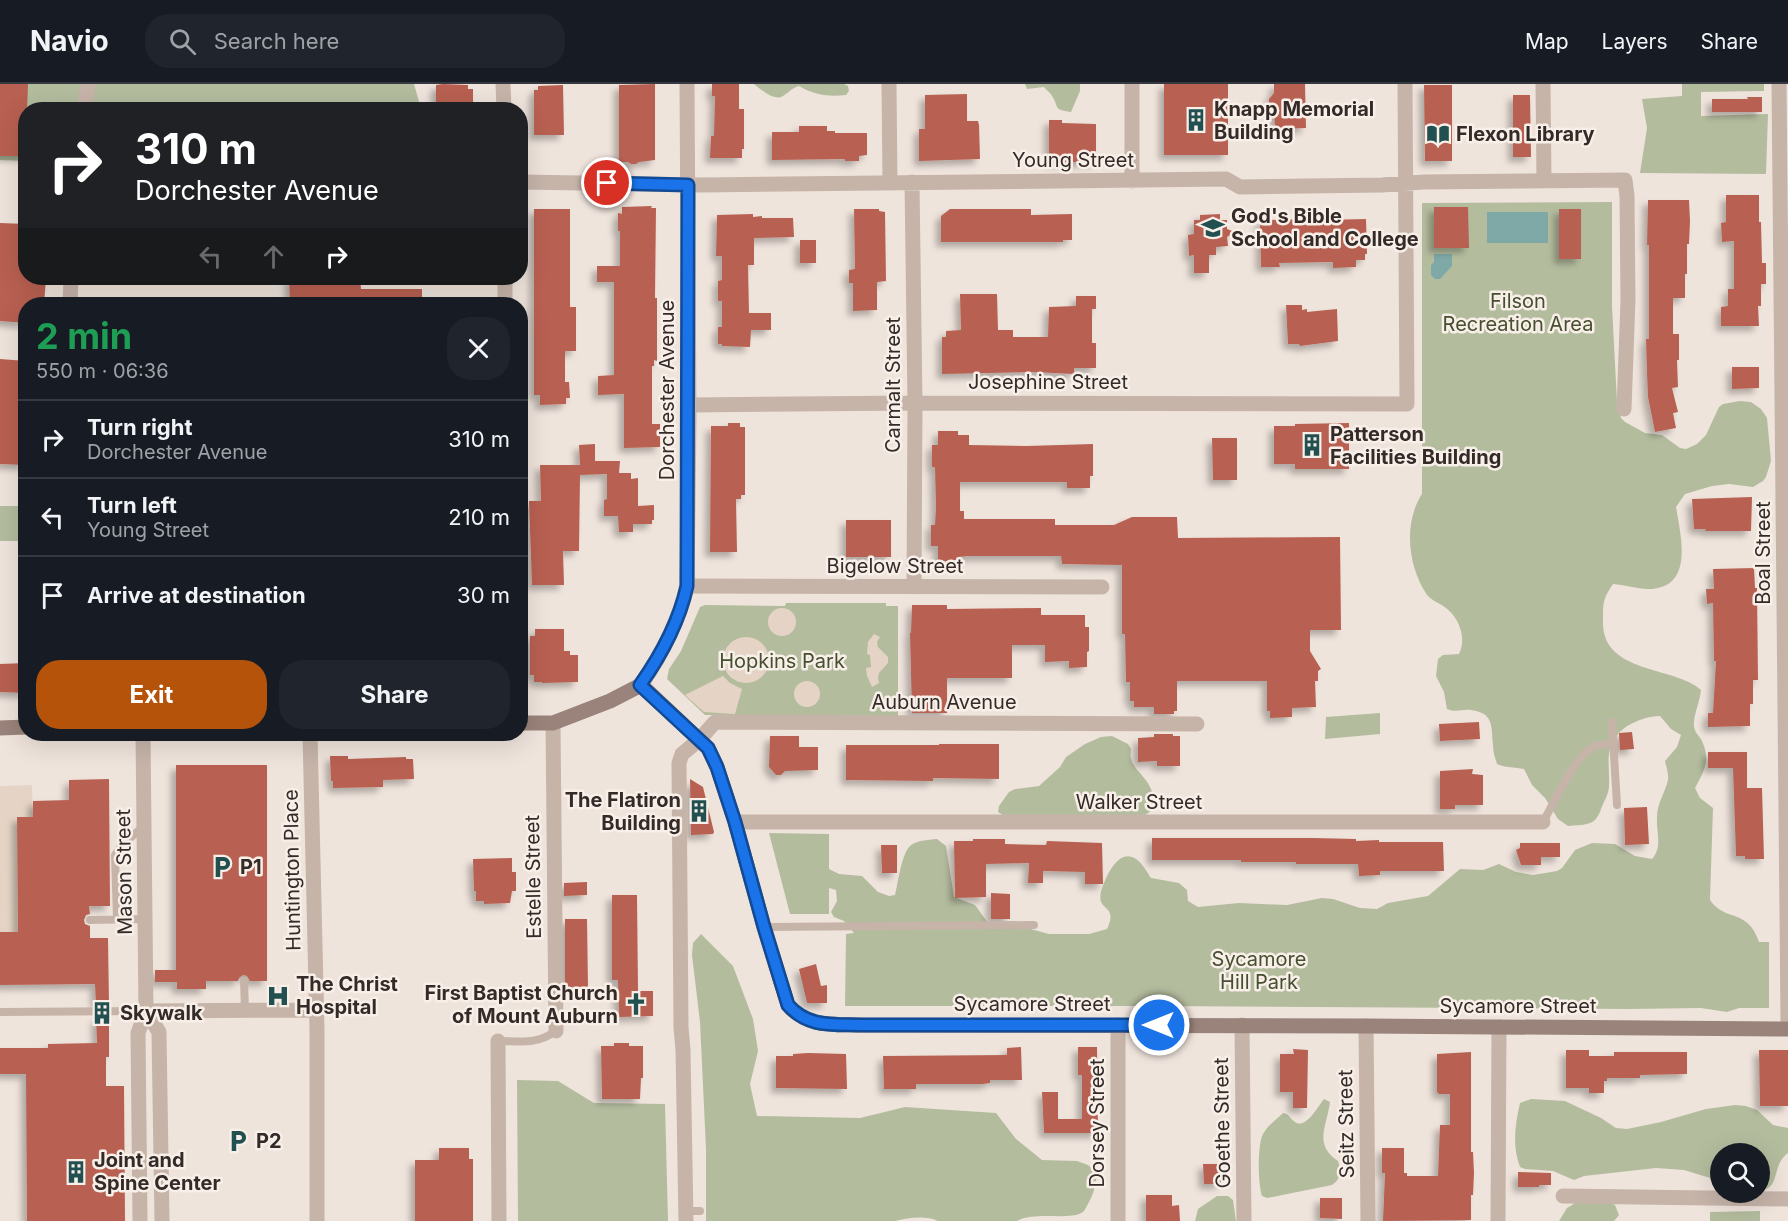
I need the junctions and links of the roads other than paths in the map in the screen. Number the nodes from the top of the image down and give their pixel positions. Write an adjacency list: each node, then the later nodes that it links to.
1 (88, 84): 9 (street)
2 (503, 84): 10 (street)
3 (687, 84): 17 (street, Dorchester Avenue)
4 (889, 84): 16 (street)
5 (1132, 84): 11 (street)
6 (1405, 84): 15 (street)
7 (1543, 84): 12 (street)
8 (1779, 84): 44 (street, Boal Street)
9 (85, 102)
10 (504, 102)
11 (1132, 181): 14 (street, Young Street); 15 (street, Young Street)
12 (1544, 181): 15 (street, Young Street); 20 (street, Young Street)
13 (528, 182): 17 (street, Young Street)
14 (912, 182): 16 (street, Young Street); 18 (street, Carmalt Street)
15 (1406, 182): 18 (street, Josephine Street)
16 (890, 183): 17 (street, Young Street)
17 (688, 185): 19 (street, Dorchester Avenue)
18 (915, 403): 19 (street, Josephine Street); 23 (street, Carmalt Street)
19 (688, 405): 21 (street, Dorchester Avenue)
20 (1624, 410)
21 (687, 586): 23 (street, Bigelow Street); 24 (street, Dorchester Avenue)
22 (1102, 586): 23 (street, Bigelow Street)
23 (914, 587)
24 (640, 685): 27 (main road); 31 (main road, Sycamore Street)
25 (1612, 722): 34 (lane)
26 (528, 723): 27 (main road)
27 (553, 723): 56 (street, Estelle Street)
28 (1197, 724): 31 (street, Auburn Avenue)
29 (0, 728): 30 (main road)
30 (18, 728)
31 (699, 740): 36 (main road, Sycamore Street); 60 (street)
32 (143, 741): 38 (street, Mason Street)
33 (310, 741): 47 (street, Huntington Place)
34 (1613, 744): 35 (lane); 37 (lane)
35 (1617, 805)
36 (735, 822): 37 (street, Walker Street); 43 (main road, Sycamore Street)
37 (1544, 822)
38 (144, 826): 39 (lane); 40 (street, Mason Street)
39 (117, 919): 40 (lane); 41 (lane)
40 (145, 919): 48 (street, Mason Street)
41 (90, 920)
42 (1034, 925): 43 (lane)
43 (764, 927): 51 (main road, Sycamore Street)
44 (1787, 929): 50 (street, Boal Street)
45 (244, 981): 46 (lane)
46 (245, 1010): 47 (street); 48 (street)
47 (316, 1010): 63 (street, Huntington Place)
48 (146, 1011): 49 (lane); 61 (street, Mason Street); 62 (street, Mason Street)
49 (0, 1012)
50 (1788, 1021)
51 (1118, 1025): 52 (main road, Sycamore Street); 65 (street, Dorsey Street)
52 (1242, 1025): 53 (main road, Sycamore Street); 66 (street, Goethe Street)
53 (1366, 1026): 54 (main road, Sycamore Street); 67 (street, Seitz Street)
54 (1499, 1027): 55 (main road, Sycamore Street); 68 (street)
55 (1788, 1029)
56 (556, 1031): 57 (lane)
57 (498, 1041): 64 (street)
58 (1563, 1196): 59 (street)
59 (1788, 1199)
60 (690, 1215)
61 (140, 1221)
62 (162, 1221)
63 (317, 1221)
64 (499, 1221)
65 (1118, 1221)
66 (1244, 1221)
67 (1368, 1221)
68 (1497, 1221)

